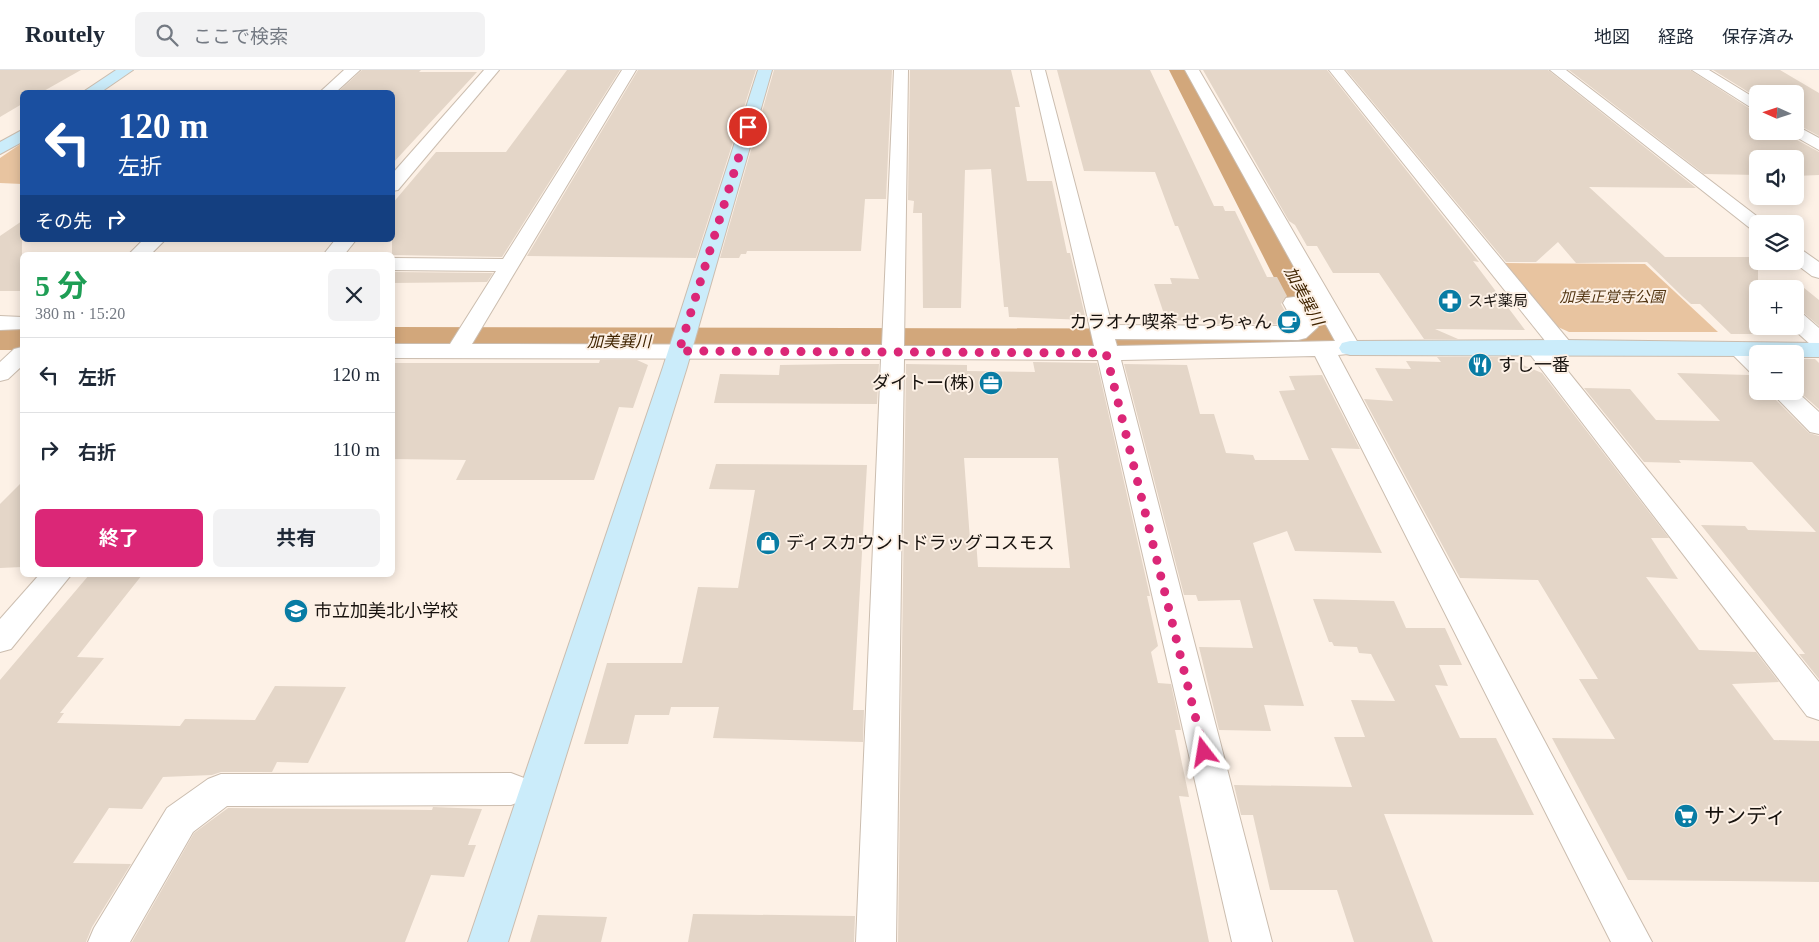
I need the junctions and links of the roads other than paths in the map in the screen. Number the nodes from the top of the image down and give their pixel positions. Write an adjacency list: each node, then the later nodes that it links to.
1 (126, 70): 12 (street)
2 (353, 70): 13 (street)
3 (492, 70): 19 (street)
4 (629, 70): 27 (street)
5 (765, 70): 37 (street)
6 (901, 70): 38 (street)
7 (1038, 70): 35 (street)
8 (1192, 70): 40 (street)
9 (1336, 70): 39 (street)
10 (1557, 70): 20 (street)
11 (1699, 70): 14 (street)
12 (94, 90)
13 (329, 90)
14 (1749, 101)
15 (20, 136): 18 (street)
16 (1804, 136): 17 (street)
17 (1819, 145)
18 (0, 149)
19 (395, 183)
20 (1749, 218)
21 (154, 242): 23 (street)
22 (344, 242): 24 (street)
23 (142, 252)
24 (335, 252)
25 (1804, 261): 28 (street)
26 (395, 264): 27 (street)
27 (509, 265): 34 (street)
28 (1819, 272)
29 (1294, 302): 36 (street)
30 (20, 322): 31 (street)
31 (0, 323)
32 (1804, 327): 33 (street)
33 (1819, 340)
34 (463, 342): 37 (street); 45 (street)
35 (1103, 342): 36 (street); 38 (street); 58 (street)
36 (1287, 342): 40 (street)
37 (682, 344): 38 (street); 56 (street)
38 (892, 344): 57 (street)
39 (1549, 347): 40 (street); 43 (street); 53 (street)
40 (1336, 349): 59 (street)
41 (0, 350): 42 (street)
42 (20, 350)
43 (1739, 350): 44 (street); 47 (street)
44 (1819, 350)
45 (395, 351)
46 (20, 356): 48 (street)
47 (1749, 359)
48 (0, 374)
49 (1792, 400): 50 (street)
50 (1819, 426)
51 (54, 577): 52 (street)
52 (0, 640)
53 (1819, 706)
54 (511, 789): 55 (street)
55 (108, 942)
56 (488, 942)
57 (876, 942)
58 (1252, 942)
59 (1632, 942)

